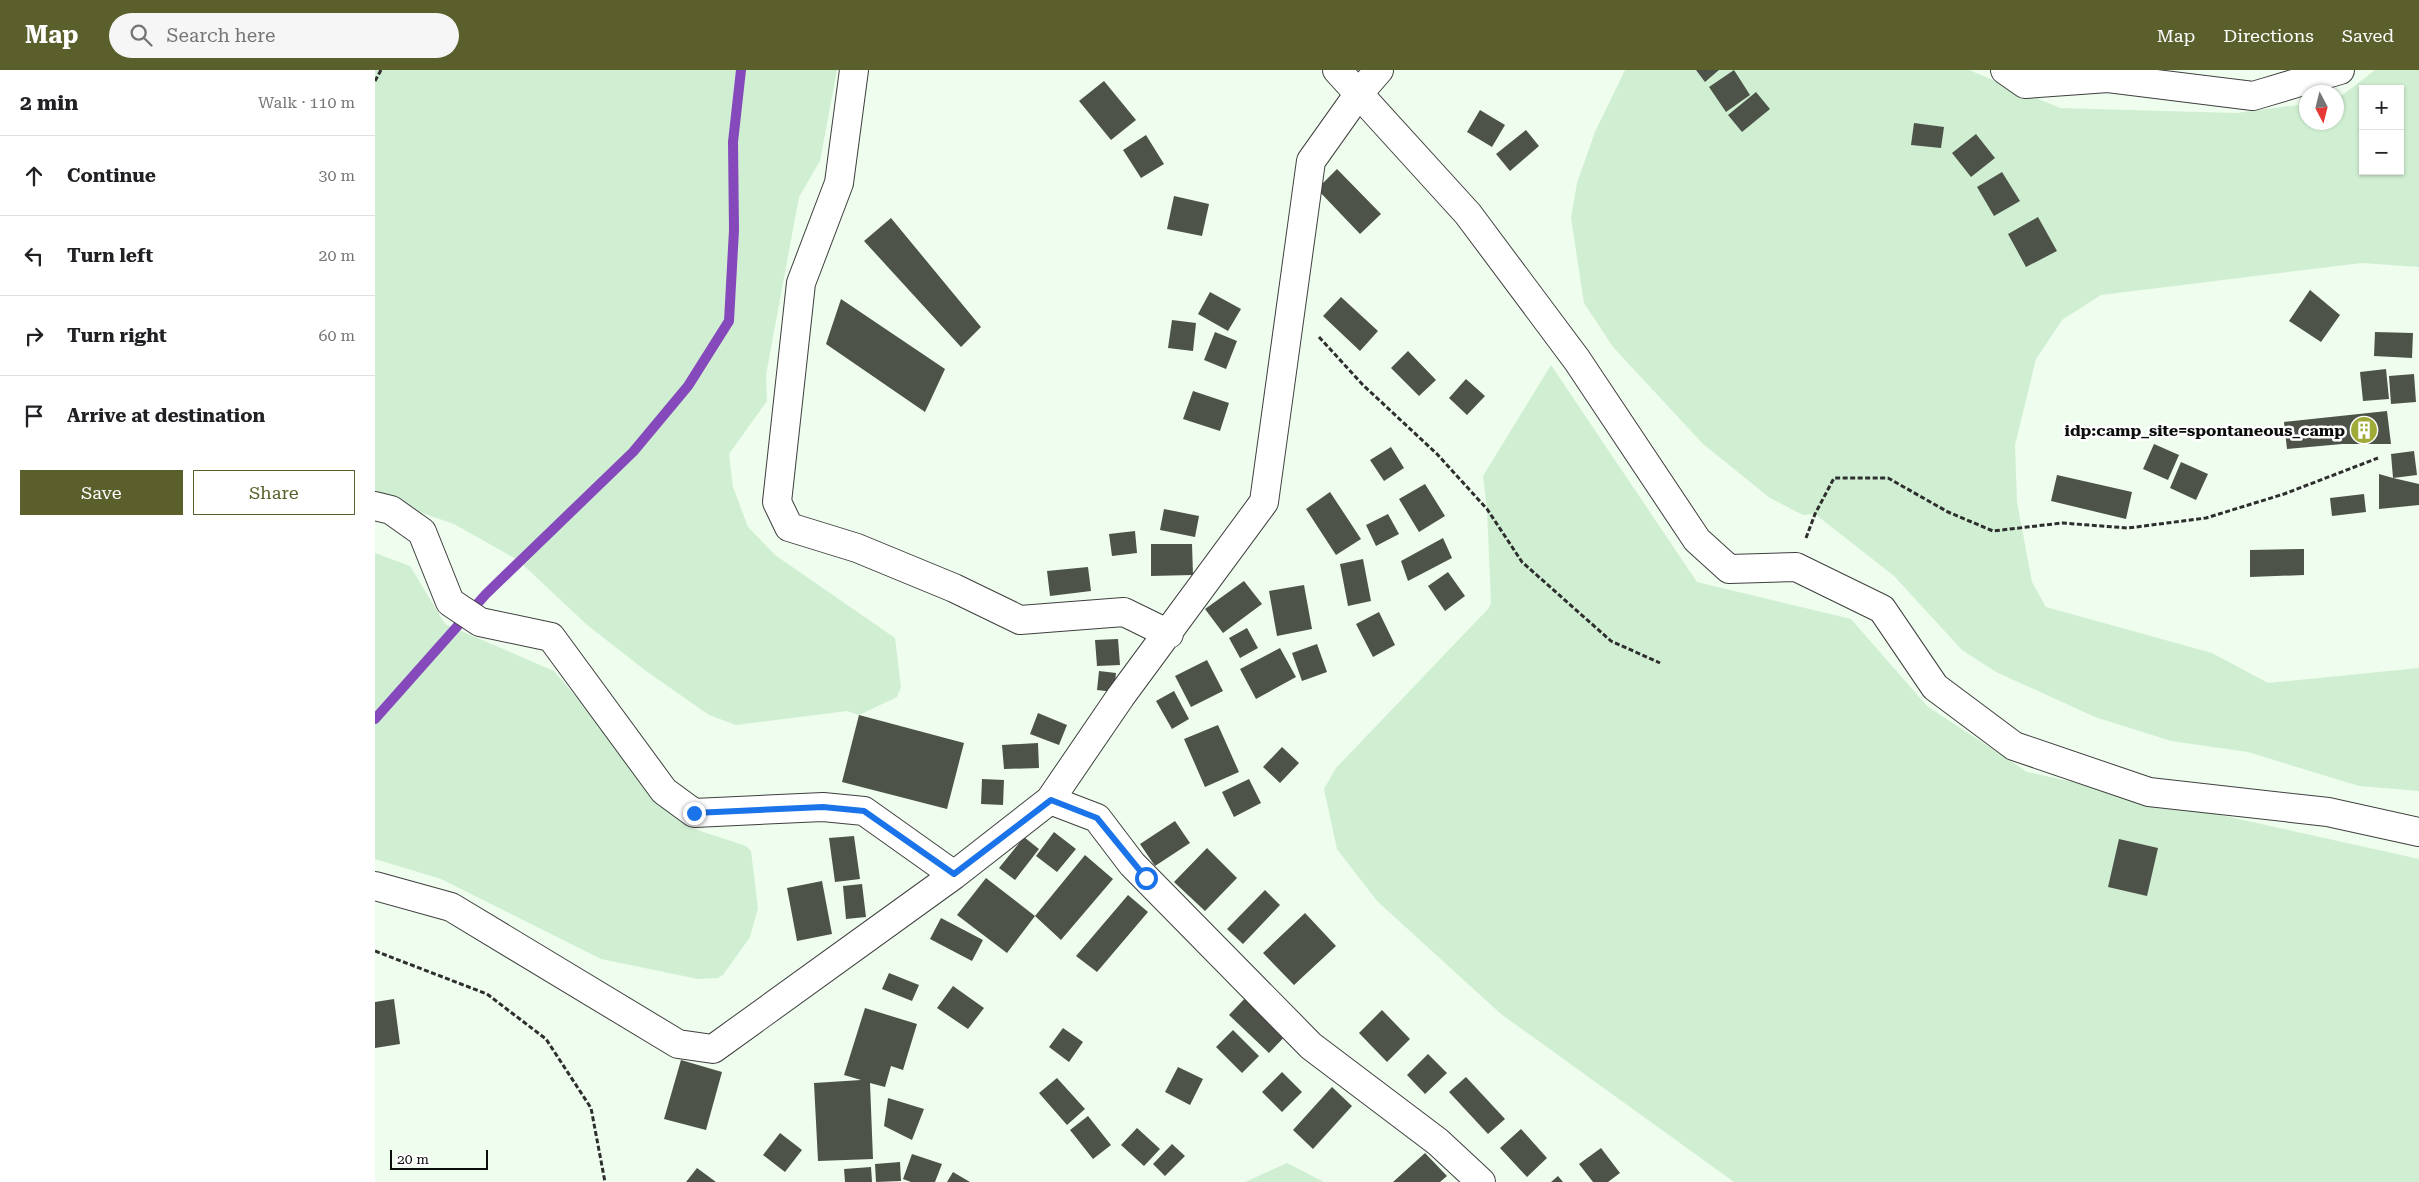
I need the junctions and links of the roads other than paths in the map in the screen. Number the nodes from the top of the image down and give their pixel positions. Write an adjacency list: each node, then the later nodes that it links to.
1 (854, 70): 8 (street)
2 (1337, 70): 6 (street)
3 (1379, 70): 6 (street)
4 (2005, 70): 5 (street)
5 (2340, 70)
6 (1360, 92): 8 (street); 10 (street)
7 (375, 506): 11 (street)
8 (1169, 634): 9 (street)
9 (1051, 800): 11 (street); 13 (street)
10 (2419, 832)
11 (954, 874): 12 (street)
12 (375, 886)
13 (1481, 1182)

